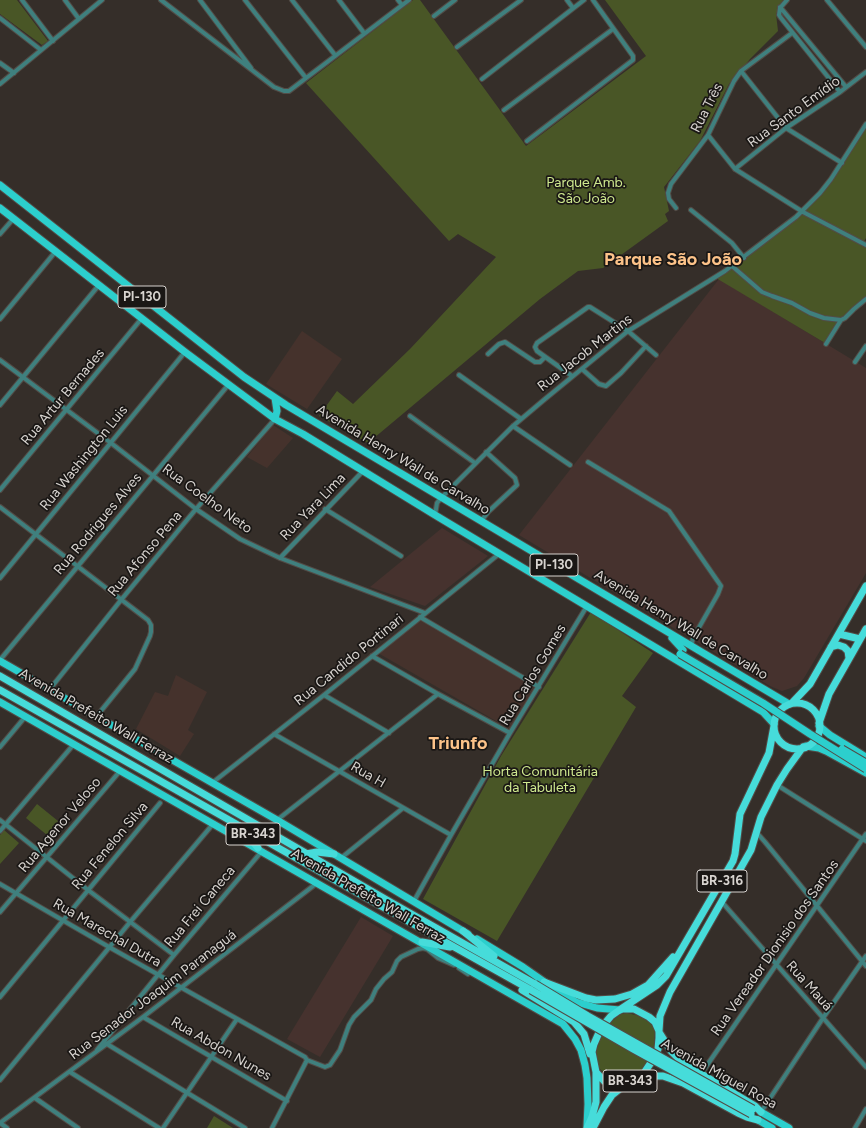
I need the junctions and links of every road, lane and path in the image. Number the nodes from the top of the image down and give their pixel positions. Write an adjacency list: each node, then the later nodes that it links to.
1 (22, 0): 27 (street)
2 (65, 0): 23 (street)
3 (102, 0): 23 (street)
4 (160, 0): 36 (street)
5 (200, 0): 36 (street)
6 (245, 0): 37 (street)
7 (292, 0): 31 (street)
8 (339, 0): 25 (street)
9 (398, 0): 18 (street)
10 (409, 0): 18 (street)
11 (455, 0): 21 (street)
12 (521, 0): 28 (street)
13 (567, 0): 20 (street)
14 (584, 0): 20 (street)
15 (593, 0): 24 (street)
16 (787, 0): 19 (street)
17 (828, 0): 29 (street)
18 (402, 5): 25 (street)
19 (780, 7): 26 (street); 40 (street)
20 (573, 8): 38 (street)
21 (434, 16)
22 (0, 18): 30 (street)
23 (79, 19): 27 (street)
24 (613, 29): 42 (street); 46 (street)
25 (364, 33): 31 (street)
26 (792, 33): 33 (street, Rua Três); 41 (street)
27 (53, 41): 30 (street)
28 (457, 47)
29 (866, 47)
30 (41, 50): 35 (street)
31 (334, 55): 37 (street)
32 (0, 63): 35 (street)
33 (741, 71): 44 (street); 45 (street, Rua Três)
34 (866, 72): 40 (street, Rua Santo Emídio)
35 (14, 73): 39 (street)
36 (255, 73): 37 (street)
37 (306, 78)
38 (482, 79)
39 (0, 84)
40 (846, 87): 41 (street, Rua Santo Emídio)
41 (840, 92): 44 (street, Rua Santo Emídio)
42 (504, 110)
43 (866, 124): 47 (street, Rua Jacob Martins)
44 (786, 128): 47 (street); 48 (street, Rua Santo Emídio)
45 (708, 135): 48 (street); 51 (street, Rua Três)
46 (528, 141)
47 (842, 163): 53 (street, Rua Jacob Martins)
48 (735, 169): 53 (street)
49 (0, 186): 80 (main road, Avenida Henry Wall de Carvalho / PI-130)
50 (0, 208): 54 (main road, Avenida Henry Wall de Carvalho / PI-130)
51 (676, 208)
52 (691, 210): 58 (street)
53 (802, 211): 56 (street); 58 (street, Rua Jacob Martins)
54 (14, 218): 55 (street); 57 (main road, Avenida Henry Wall de Carvalho / PI-130)
55 (0, 234)
56 (866, 245)
57 (56, 251): 60 (main road, Avenida Henry Wall de Carvalho / PI-130); 63 (street)
58 (744, 258): 59 (street, Rua Jacob Martins)
59 (732, 266): 64 (street); 65 (street, Rua Jacob Martins)
60 (99, 285): 62 (main road, Avenida Henry Wall de Carvalho / PI-130); 78 (street)
61 (866, 299): 64 (street)
62 (142, 318): 69 (main road, Avenida Henry Wall de Carvalho / PI-130); 82 (street, Rua Artur Bernades)
63 (0, 319)
64 (841, 320): 66 (street)
65 (628, 331): 67 (street); 72 (street); 75 (street, Rua Jacob Martins)
66 (826, 344)
67 (646, 346): 71 (street); 75 (street)
68 (866, 346): 74 (street)
69 (185, 352): 79 (main road, Avenida Henry Wall de Carvalho / PI-130); 87 (street, Rua Washington Luis)
70 (488, 354): 72 (street)
71 (656, 356)
72 (545, 357): 77 (street)
73 (0, 360): 78 (street, Rua Coelho Neto)
74 (855, 362)
75 (582, 369): 77 (street, Rua Jacob Martins)
76 (459, 375): 85 (street)
77 (572, 376): 85 (street, Rua Jacob Martins)
78 (23, 378): 81 (street); 82 (street, Rua Coelho Neto)
79 (230, 384): 84 (main road, Avenida Henry Wall de Carvalho / PI-130); 93 (street, Rua Rodrigues Alves)
80 (275, 398): 84 (main road); 95 (main road, Avenida Henry Wall de Carvalho / PI-130)
81 (0, 405)
82 (66, 410): 87 (street, Rua Coelho Neto); 94 (street, Rua Artur Bernades)
83 (410, 416): 90 (street)
84 (275, 419): 92 (main road, Avenida Henry Wall de Carvalho / PI-130); 97 (street, Rua Afonso Pena)
85 (521, 419): 86 (street, Rua Jacob Martins)
86 (513, 426): 88 (street, Rua Jacob Martins); 91 (street)
87 (111, 443): 93 (street, Rua Coelho Neto); 101 (street, Rua Washington Luis)
88 (486, 452): 90 (street, Rua Jacob Martins); 100 (street)
89 (588, 462): 116 (street)
90 (476, 463): 95 (street, Rua Jacob Martins)
91 (570, 465)
92 (362, 471): 98 (street, Rua Yara Lima); 99 (main road, Avenida Henry Wall de Carvalho / PI-130)
93 (154, 475): 97 (street, Rua Coelho Neto); 105 (street, Rua Rodrigues Alves)
94 (0, 490)
95 (441, 498): 99 (street, Rua Jacob Martins); 100 (main road, Avenida Henry Wall de Carvalho / PI-130)
96 (0, 507): 101 (street)
97 (196, 509): 104 (street, Rua Coelho Neto); 108 (street, Rua Afonso Pena)
98 (325, 510): 103 (street); 104 (street, Rua Yara Lima)
99 (435, 515): 102 (main road, Avenida Henry Wall de Carvalho / PI-130)
100 (481, 522): 113 (main road, Avenida Henry Wall de Carvalho / PI-130)
101 (36, 535): 105 (street); 106 (street, Rua Washington Luis)
102 (500, 553): 109 (main road, Avenida Henry Wall de Carvalho / PI-130); 110 (street, Rua Candido Portinari)
103 (400, 556)
104 (280, 558): 110 (street, Rua Coelho Neto)
105 (77, 567): 108 (street); 122 (street, Rua Rodrigues Alves)
106 (0, 578)
107 (866, 586): 114 (highway, BR-316)
108 (121, 600): 125 (street, Rua Afonso Pena); 132 (street)
109 (588, 606): 118 (main road, Avenida Henry Wall de Carvalho / PI-130); 124 (street, Rua Carlos Gomes)
110 (425, 613): 111 (street, Rua Candido Portinari)
111 (420, 617): 120 (street, Rua Candido Portinari); 124 (street)
112 (866, 629): 115 (highway, BR-316)
113 (667, 632): 116 (main road, Avenida Henry Wall de Carvalho / PI-130); 119 (main road)
114 (839, 634): 115 (highway); 117 (highway, BR-316)
115 (863, 640): 121 (highway, BR-316)
116 (691, 647): 130 (main road, Avenida Henry Wall de Carvalho / PI-130)
117 (831, 647): 121 (highway); 130 (highway, BR-316)
118 (658, 649): 119 (main road); 133 (main road, Avenida Henry Wall de Carvalho / PI-130)
119 (682, 652): 142 (main road, bridge); 143 (main road, bridge)
120 (372, 656): 127 (street); 128 (street, Rua Candido Portinari)
121 (849, 658): 134 (highway, BR-316)
122 (0, 660): 125 (main road, Avenida Prefeito Wall Ferraz)
123 (0, 676): 162 (highway, Avenida Prefeito Wall Ferraz / BR-343)
124 (538, 687): 136 (street, Rua Carlos Gomes)
125 (50, 689): 132 (main road, Avenida Prefeito Wall Ferraz)
126 (0, 690): 155 (highway, Avenida Prefeito Wall Ferraz / BR-343)
127 (438, 694): 135 (street); 136 (street)
128 (324, 695): 135 (street); 137 (street, Rua Candido Portinari)
129 (0, 702): 131 (main road, Avenida Prefeito Wall Ferraz)
130 (790, 704): 133 (highway, BR-316); 134 (highway, Avenida Henry Wall de Carvalho)
131 (25, 717): 138 (main road, Avenida Prefeito Wall Ferraz); 139 (street)
132 (96, 717): 147 (main road, Avenida Prefeito Wall Ferraz)
133 (774, 725): 140 (highway, Avenida Henry Wall de Carvalho); 177 (highway, BR-316)
134 (819, 725): 140 (highway, BR-316); 141 (main road)
135 (389, 733): 145 (street)
136 (510, 733): 159 (street, Rua Carlos Gomes)
137 (274, 734): 145 (street, Rua H); 147 (street, Rua Candido Portinari)
138 (74, 744): 144 (main road, Avenida Prefeito Wall Ferraz); 154 (street)
139 (0, 747)
140 (802, 747): 146 (main road); 148 (highway, BR-316)
141 (866, 757)
142 (866, 763)
143 (866, 769)
144 (120, 770): 153 (main road, Avenida Prefeito Wall Ferraz); 164 (street, Rua Agenor Veloso)
145 (340, 771): 150 (street, Rua H); 152 (street)
146 (866, 773)
147 (212, 783): 152 (main road, Avenida Prefeito Wall Ferraz)
148 (777, 785): 157 (highway, BR-316); 160 (street)
149 (160, 803): 167 (street, Rua Fenelon Silva)
150 (403, 808): 159 (street, Rua H); 163 (street)
151 (0, 820): 154 (street)
152 (277, 820): 163 (main road, Avenida Prefeito Wall Ferraz)
153 (214, 823): 161 (main road, Avenida Prefeito Wall Ferraz); 174 (street)
154 (6, 824): 156 (street); 164 (street)
155 (241, 827): 161 (highway); 180 (highway, Avenida Prefeito Wall Ferraz / BR-343)
156 (0, 831)
157 (757, 833): 170 (highway, BR-316); 171 (street)
158 (866, 834): 160 (street, Rua Vereador Dionisio dos Santos)
159 (451, 835): 169 (street, Rua Carlos Gomes)
160 (864, 840): 171 (street, Rua Vereador Dionisio dos Santos)
161 (260, 849): 165 (main road, Avenida Prefeito Wall Ferraz); 181 (street, Rua Frei Caneca)
162 (306, 854): 163 (highway); 186 (highway, Avenida Prefeito Wall Ferraz)
163 (337, 856): 169 (main road, Avenida Prefeito Wall Ferraz)
164 (47, 857): 167 (street); 168 (street, Rua Agenor Veloso)
165 (318, 883): 176 (main road, Avenida Prefeito Wall Ferraz); 190 (street, Rua Senador Joaquim Paranaguá)
166 (0, 884): 168 (street, Rua Marechal Dutra)
167 (88, 890): 173 (street, Rua Fenelon Silva); 174 (street)
168 (17, 894): 172 (street, Rua Agenor Veloso); 173 (street, Rua Marechal Dutra)
169 (414, 901): 175 (main road, Avenida Prefeito Wall Ferraz)
170 (721, 901): 184 (street, Rua Mauá); 196 (highway, BR-316)
171 (817, 907): 183 (street); 184 (street, Rua Vereador Dionisio dos Santos)
172 (0, 912)
173 (63, 921): 178 (street, Rua Marechal Dutra); 191 (street, Rua Fenelon Silva)
174 (131, 921): 178 (street); 181 (street)
175 (463, 931): 186 (highway); 189 (main road, Avenida Prefeito Wall Ferraz)
176 (422, 942): 179 (main road, Avenida Prefeito Wall Ferraz); 180 (highway)
177 (685, 943): 189 (highway); 192 (highway, BR-316)
178 (109, 947): 188 (street, Rua Marechal Dutra); 207 (street)
179 (428, 948): 187 (street); 201 (street, Rua Marechal Dutra); 223 (main road, Avenida Prefeito Wall Ferraz)
180 (456, 949): 186 (highway, Avenida Prefeito Wall Ferraz / BR-343)
181 (174, 955): 188 (street, Rua Frei Caneca)
182 (866, 956): 183 (street)
183 (862, 962): 185 (street); 194 (street)
184 (776, 966): 194 (street, Rua Mauá); 206 (street, Rua Vereador Dionisio dos Santos)
185 (866, 966)
186 (509, 973): 198 (highway, Avenida Prefeito Wall Ferraz, bridge); 202 (highway, BR-343)
187 (468, 974)
188 (158, 975): 190 (street, Rua Marechal Dutra); 199 (street, Rua Frei Caneca)
189 (544, 982): 192 (main road, Avenida Prefeito Wall Ferraz)
190 (182, 988): 193 (street, Rua Senador Joaquim Paranaguá); 195 (street, Rua Marechal Dutra)
191 (0, 997)
192 (620, 1010): 196 (highway); 202 (highway, BR-343)
193 (143, 1017): 197 (street, Rua Senador Joaquim Paranaguá); 200 (street, Rua Abdon Nunes)
194 (823, 1018): 203 (street, Rua Mauá); 214 (street)
195 (238, 1019): 200 (street); 201 (street, Rua Marechal Dutra)
196 (659, 1032): 206 (highway); 208 (highway, BR-343)
197 (107, 1044): 199 (street, Rua Senador Joaquim Paranaguá); 209 (street)
198 (635, 1046): 213 (highway, Avenida Miguel Rosa, bridge)
199 (94, 1054): 204 (street, Rua Senador Joaquim Paranaguá)
200 (211, 1057): 209 (street); 211 (street, Rua Abdon Nunes)
201 (307, 1060): 211 (street)
202 (593, 1064): 205 (highway, BR-343)
203 (866, 1067)
204 (70, 1072): 210 (street, Rua Senador Joaquim Paranaguá); 219 (street)
205 (596, 1072): 208 (highway, BR-343); 223 (highway, BR-343)
206 (701, 1074): 214 (highway)
207 (0, 1080)
208 (634, 1080): 215 (highway); 224 (highway, BR-343)
209 (187, 1093): 220 (street); 221 (street)
210 (35, 1098): 216 (street, Rua Senador Joaquim Paranaguá); 218 (street)
211 (287, 1101): 222 (street)
212 (866, 1109): 227 (street)
213 (752, 1111): 214 (highway, Avenida Miguel Rosa); 215 (highway, Avenida Miguel Rosa)
214 (761, 1112): 226 (main road, Avenida Miguel Rosa)
215 (758, 1120): 225 (main road, Avenida Miguel Rosa)
216 (0, 1123): 217 (street)
217 (7, 1128)
218 (78, 1128)
219 (159, 1128)
220 (162, 1128)
221 (245, 1128)
222 (272, 1128)
223 (587, 1128)
224 (593, 1128)
225 (772, 1128)
226 (790, 1128)
227 (855, 1128)

